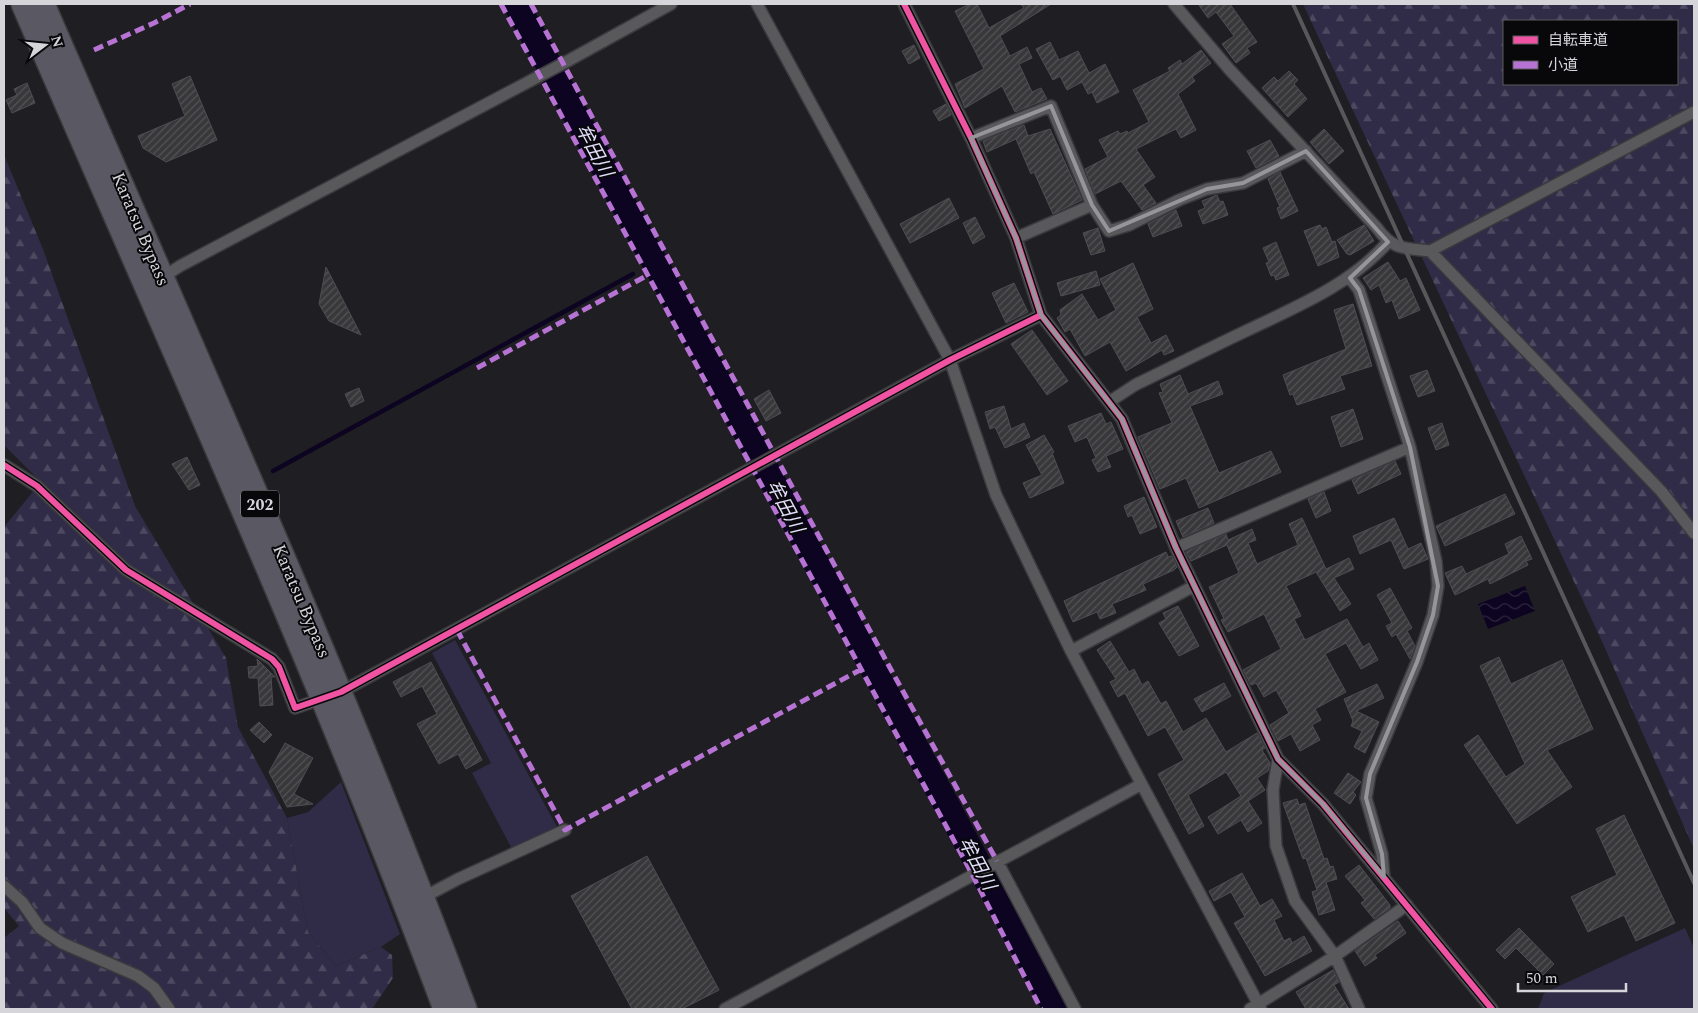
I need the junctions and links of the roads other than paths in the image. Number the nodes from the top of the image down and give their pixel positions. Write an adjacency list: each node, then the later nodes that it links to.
1 (22, 4): 15 (highway, Karatsu Bypass / 202)
2 (44, 4): 15 (highway, Karatsu Bypass / 202)
3 (671, 4): 15 (street)
4 (757, 4): 17 (street)
5 (904, 4): 8 (street)
6 (1174, 4): 9 (street)
7 (1694, 112): 13 (street)
8 (971, 138): 10 (street); 11 (street)
9 (1306, 151): 10 (street); 12 (street)
10 (1092, 205): 11 (street)
11 (1016, 238): 16 (street)
12 (1388, 242): 13 (street); 14 (street)
13 (1430, 251): 21 (street)
14 (1350, 278): 18 (street); 19 (street)
15 (154, 283): 25 (highway, Karatsu Bypass / 202)
16 (1041, 315): 17 (street); 18 (street)
17 (950, 360): 24 (street); 25 (street)
18 (1109, 402): 22 (street)
19 (1410, 447): 22 (street); 30 (street)
20 (4, 465): 25 (street)
21 (1694, 533)
22 (1176, 548): 23 (street)
23 (1194, 586): 24 (street); 26 (street)
24 (1071, 651): 27 (street)
25 (332, 696): 32 (highway, Karatsu Bypass / 202); 37 (highway, Karatsu Bypass / 202)
26 (1278, 759): 30 (street); 34 (street)
27 (1140, 785): 29 (street); 35 (street)
28 (565, 830): 32 (street)
29 (995, 862): 39 (street); 40 (street)
30 (1384, 877): 33 (street)
31 (4, 886): 36 (street)
32 (424, 897): 38 (highway, Karatsu Bypass / 202)
33 (1407, 905): 34 (street); 42 (street)
34 (1335, 956): 35 (street); 41 (street)
35 (1256, 1008)
36 (169, 1009)
37 (444, 1009)
38 (466, 1009)
39 (726, 1009)
40 (1075, 1009)
41 (1359, 1009)
42 (1492, 1009)

